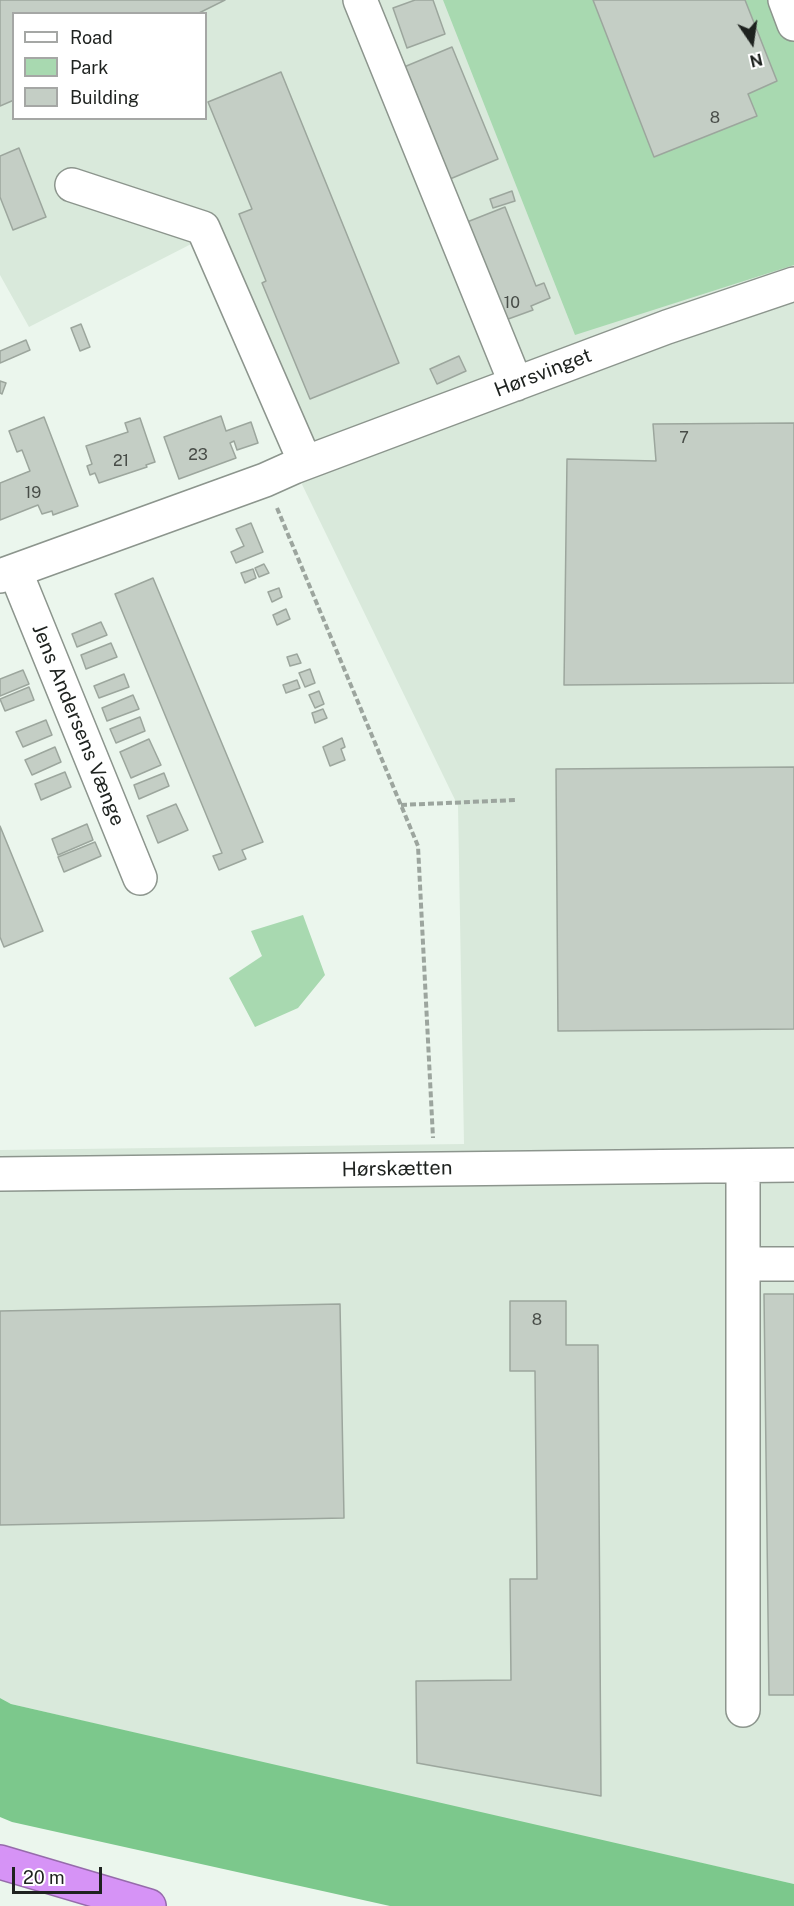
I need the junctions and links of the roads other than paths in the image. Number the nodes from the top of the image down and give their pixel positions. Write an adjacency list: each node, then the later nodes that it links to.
1 (360, 0): 6 (street)
2 (784, 0): 3 (street)
3 (794, 24)
4 (72, 185): 7 (street)
5 (794, 284): 6 (street, Hørsvinget)
6 (516, 384): 7 (street, Hørsvinget)
7 (288, 470): 8 (street, Jens Andersens Vænge)
8 (8, 574): 9 (street, Jens Andersens Vænge)
9 (140, 878)
10 (794, 1165): 11 (street, Hørskætten)
11 (743, 1166): 12 (street, Hørskætten); 13 (street)
12 (0, 1174)
13 (743, 1264): 14 (street); 15 (street)
14 (794, 1264)
15 (742, 1710)
16 (0, 1862): 17 (highway)
17 (149, 1906)

